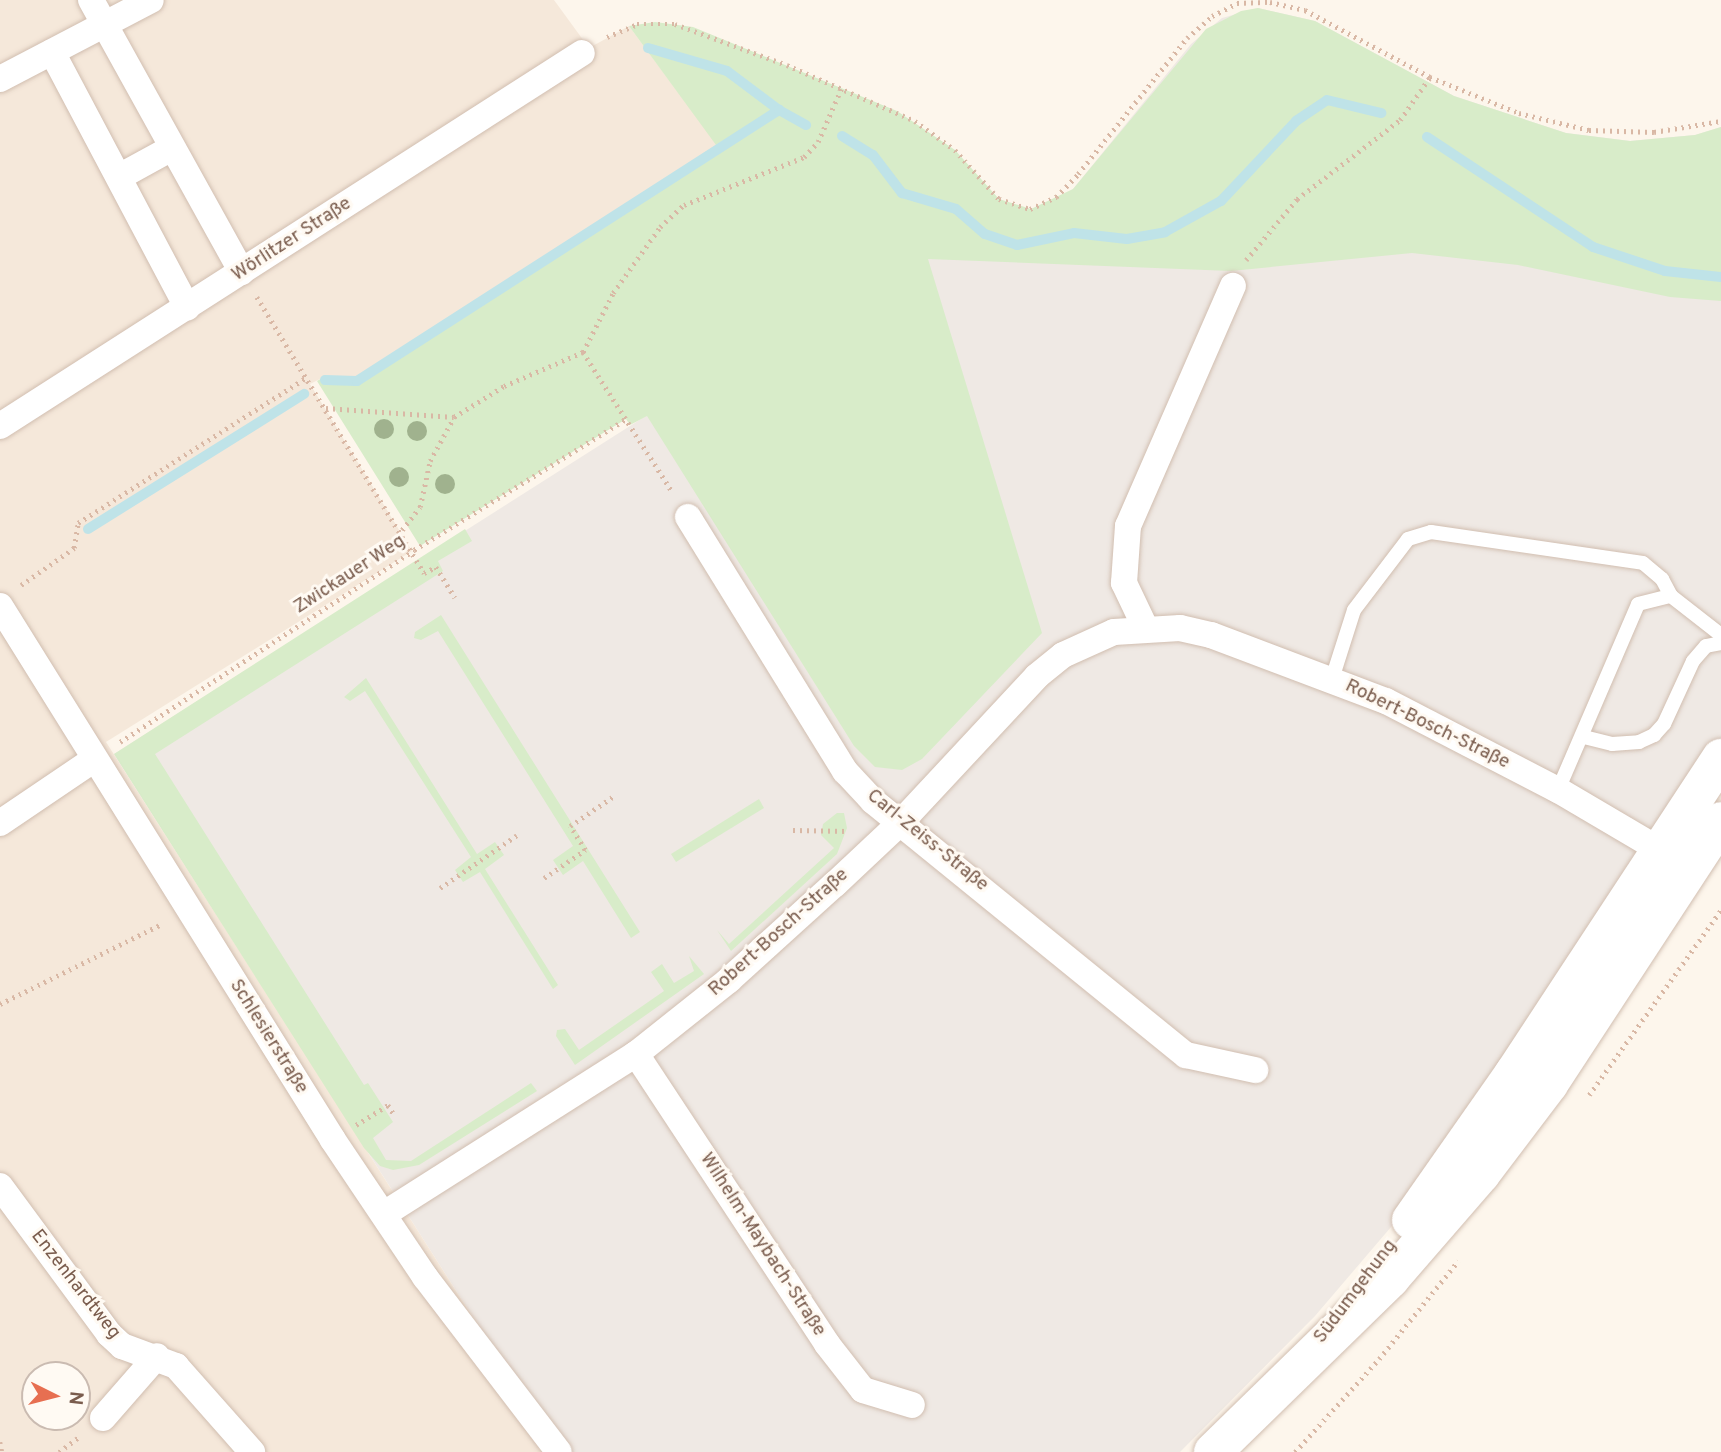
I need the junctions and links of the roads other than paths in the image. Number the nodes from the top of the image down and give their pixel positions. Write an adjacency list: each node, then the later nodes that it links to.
1 (91, 0): 3 (street)
2 (151, 0): 3 (street)
3 (103, 25): 4 (street); 7 (street)
4 (52, 52): 6 (street); 8 (street)
5 (582, 53): 9 (street, Wörlitzer Straße)
6 (0, 79)
7 (172, 148): 8 (street); 9 (street)
8 (119, 177): 11 (street)
9 (242, 272): 11 (street, Wörlitzer Straße)
10 (1233, 286): 16 (street)
11 (187, 307): 12 (street, Wörlitzer Straße)
12 (0, 426)
13 (688, 517): 24 (street, Carl-Zeiss-Straße)
14 (1671, 596): 17 (lane); 19 (lane); 20 (lane)
15 (5, 599): 22 (street, Schlesierstraße)
16 (1145, 627): 19 (street, Robert-Bosch-Straße); 24 (street, Robert-Bosch-Straße)
17 (1721, 635)
18 (1721, 643): 20 (lane)
19 (1332, 679): 23 (street, Robert-Bosch-Straße)
20 (1584, 737): 23 (lane)
21 (1721, 758): 27 (street, Südumgehung)
22 (93, 760): 26 (street); 31 (street, Schlesierstraße)
23 (1558, 790): 27 (street, Robert-Bosch-Straße)
24 (902, 821): 28 (street, Robert-Bosch-Straße); 29 (street, Carl-Zeiss-Straße)
25 (1721, 821): 27 (street, Südumgehung)
26 (0, 822)
27 (1677, 860): 37 (street, Südumgehung)
28 (636, 1054): 31 (street, Robert-Bosch-Straße); 33 (street, Wilhelm-Maybach-Straße)
29 (1255, 1070)
30 (0, 1186): 32 (street, Enzenhardtweg)
31 (384, 1214): 36 (street, Schlesierstraße)
32 (157, 1356): 34 (street); 35 (street, Enzenhardtweg)
33 (912, 1405)
34 (103, 1418)
35 (252, 1452)
36 (559, 1452)
37 (1213, 1452)

